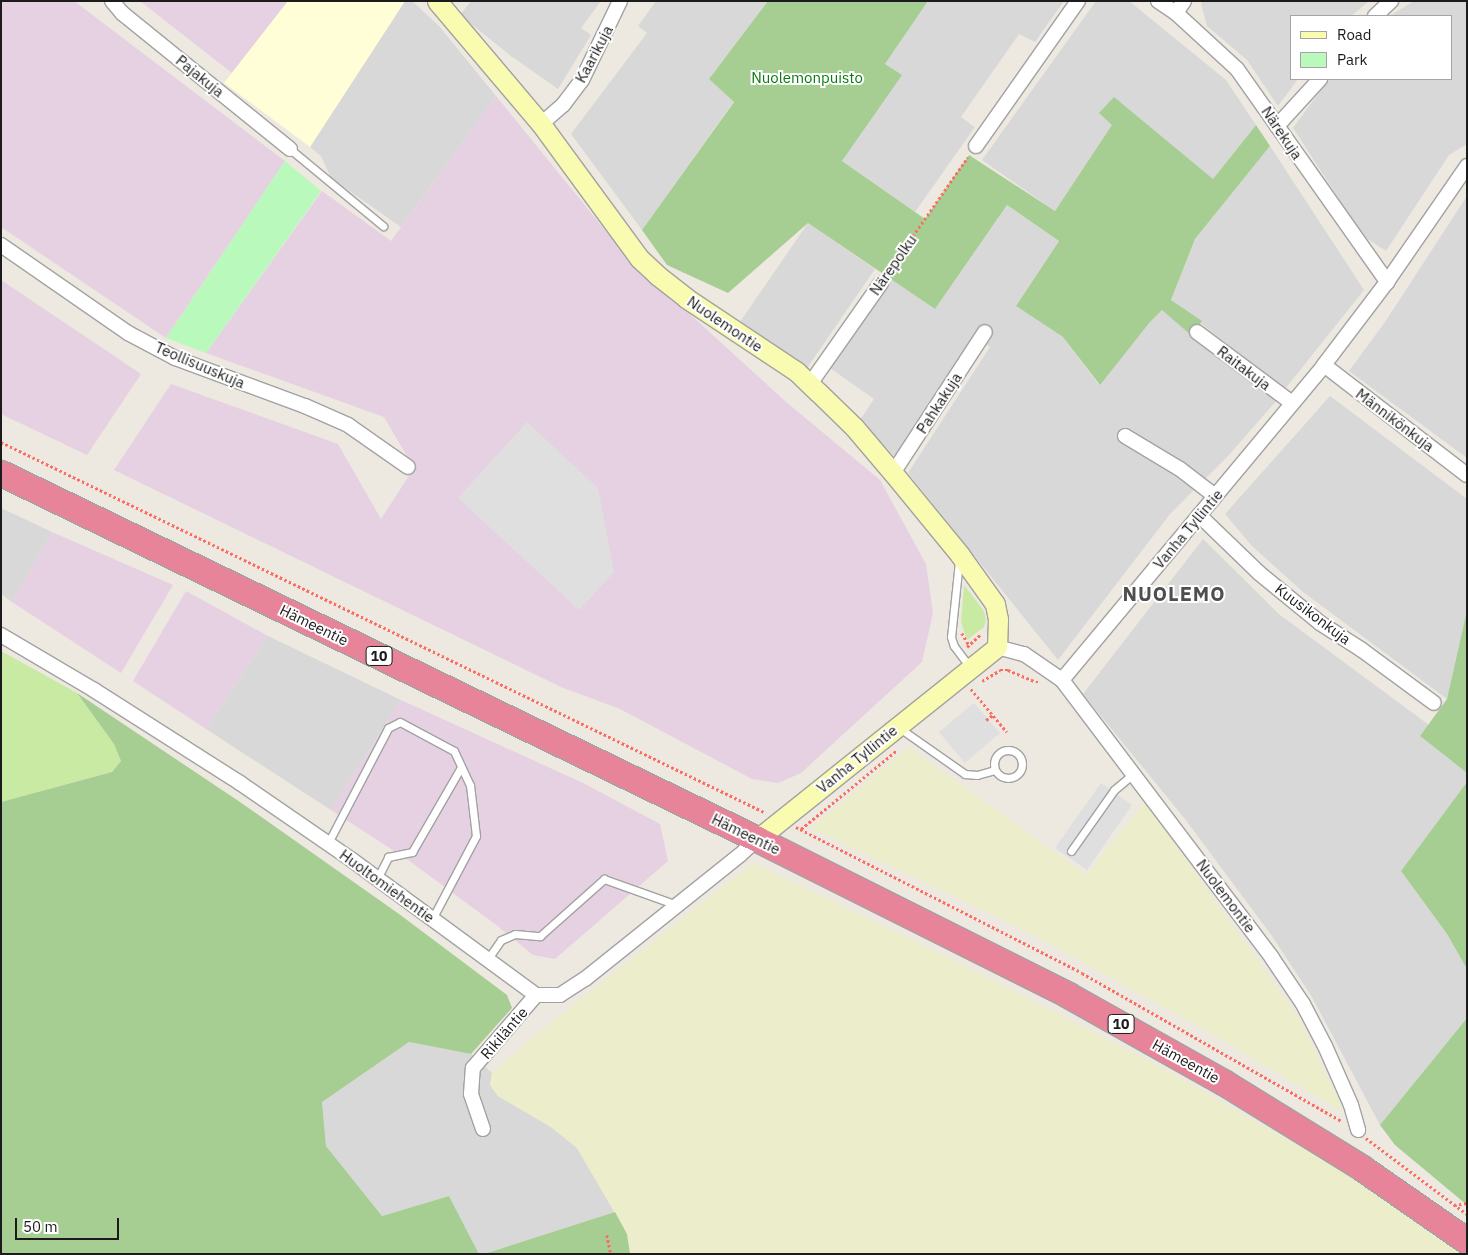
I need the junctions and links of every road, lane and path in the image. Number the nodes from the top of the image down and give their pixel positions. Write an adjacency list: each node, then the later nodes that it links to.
1 (112, 1): 14 (street, Pajakuja)
2 (437, 1): 11 (street, Nuolemontie)
3 (620, 1): 11 (street, Kaarikuja)
4 (1078, 1): 13 (street)
5 (1158, 1): 8 (street, Närekuja)
6 (1184, 1): 8 (street)
7 (1392, 1): 9 (street)
8 (1176, 13): 12 (street, Närekuja)
9 (1376, 15)
10 (1319, 80): 12 (street)
11 (540, 124): 23 (street, Nuolemontie)
12 (1277, 126): 18 (street, Närekuja)
13 (976, 146): 19 (path, Närepolku)
14 (290, 149): 16 (lane)
15 (1467, 166): 18 (street, Vanha Tyllintie)
16 (384, 226)
17 (1, 245): 27 (street, Teollisuuskuja)
18 (1387, 282): 22 (street, Vanha Tyllintie)
19 (881, 283): 23 (street, Närepolku)
20 (985, 332): 29 (street, Pahkakuja)
21 (1197, 332): 24 (street, Raitakuja)
22 (1324, 365): 24 (street, Vanha Tyllintie); 30 (street, Männikönkuja)
23 (810, 384): 29 (street, Nuolemontie)
24 (1292, 403): 31 (street, Vanha Tyllintie)
25 (1125, 436): 31 (street)
26 (1, 442): 47 (path)
27 (408, 467)
28 (1, 473): 48 (highway, Hämeentie / 10)
29 (893, 474): 33 (street, Nuolemontie)
30 (1467, 475)
31 (1215, 496): 32 (street, Vanha Tyllintie)
32 (1198, 515): 37 (street, Vanha Tyllintie); 39 (street, Kuusikonkuja)
33 (960, 556): 35 (street, Nuolemontie); 36 (lane)
34 (1, 635): 49 (street, Huoltomiehentie)
35 (997, 647): 36 (street, Vanha Tyllintie); 37 (street)
36 (970, 667): 42 (street, Vanha Tyllintie)
37 (1062, 680): 46 (street, Nuolemontie)
38 (971, 689): 40 (path)
39 (1434, 703)
40 (993, 715): 41 (path); 43 (path)
41 (986, 720)
42 (897, 726): 45 (lane); 47 (street, Vanha Tyllintie)
43 (1007, 732)
44 (461, 767): 49 (lane); 51 (lane); 53 (lane)
45 (994, 770): 45 (lane)
46 (1134, 774): 50 (lane); 57 (street, Nuolemontie)
47 (781, 820): 48 (street, Vanha Tyllintie); 57 (path)
48 (757, 839): 52 (street); 62 (highway, Hämeentie / 10)
49 (328, 843): 51 (street, Huoltomiehentie)
50 (1071, 851)
51 (377, 879): 53 (street, Huoltomiehentie)
52 (677, 905): 54 (lane); 55 (street)
53 (432, 919): 54 (street, Huoltomiehentie)
54 (487, 960): 55 (street, Huoltomiehentie)
55 (536, 995): 56 (street, Rikiläntie)
56 (483, 1129)
57 (1358, 1130): 59 (path)
58 (1467, 1203): 59 (path)
59 (1454, 1205): 60 (path)
60 (1467, 1214)
61 (607, 1235): 63 (path)
62 (1467, 1240)
63 (611, 1254)

